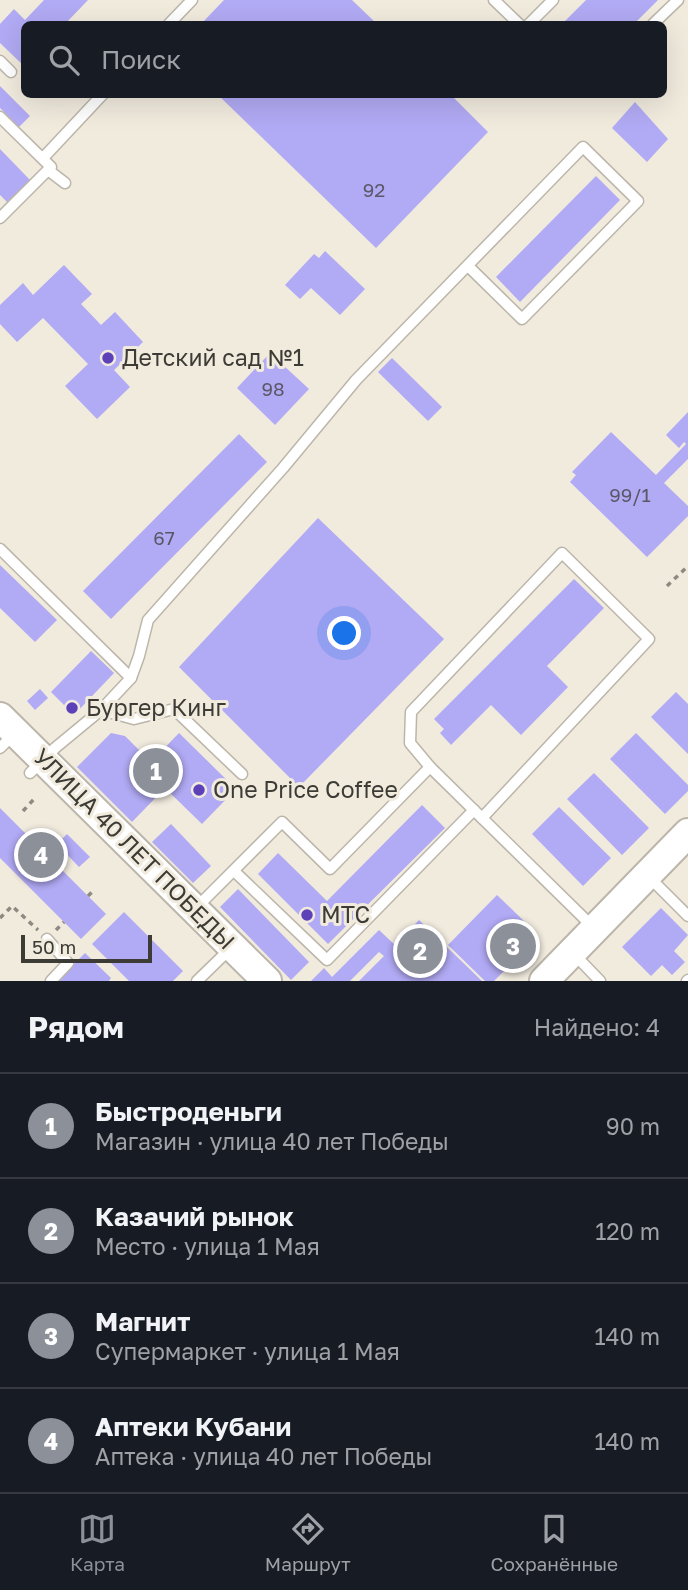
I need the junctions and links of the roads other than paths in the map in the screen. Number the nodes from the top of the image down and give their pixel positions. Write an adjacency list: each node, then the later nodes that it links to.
1 (192, 0): 5 (lane)
2 (494, 0): 6 (lane)
3 (553, 0): 7 (lane)
4 (678, 0): 8 (lane)
5 (172, 21)
6 (516, 21)
7 (532, 21)
8 (656, 21)
9 (0, 61): 10 (lane)
10 (11, 72)
11 (99, 98): 13 (lane)
12 (0, 117): 13 (lane)
13 (43, 158): 14 (lane)
14 (48, 170): 15 (lane); 16 (lane)
15 (65, 183)
16 (0, 218)
17 (468, 267): 17 (lane); 19 (lane)
18 (0, 549): 19 (lane)
19 (131, 678): 20 (lane)
20 (101, 710): 23 (lane); 24 (lane)
21 (4, 737): 24 (main road, УЛИЦА 40 ЛЕТ ПОБЕДЫ)
22 (430, 767): 25 (lane); 26 (lane); 28 (lane)
23 (242, 774)
24 (36, 777): 30 (main road, УЛИЦА 40 ЛЕТ ПОБЕДЫ); 35 (main road, УЛИЦА 40 ЛЕТ ПОБЕДЫ)
25 (474, 810): 26 (lane); 28 (lane)
26 (482, 818): 32 (lane)
27 (688, 833): 29 (main road)
28 (234, 871): 30 (lane)
29 (647, 875): 31 (lane); 32 (main road)
30 (195, 909): 35 (main road, УЛИЦА 40 ЛЕТ ПОБЕДЫ)
31 (688, 916)
32 (595, 929): 34 (main road)
33 (47, 939): 36 (lane)
34 (573, 952): 40 (main road); 41 (lane)
35 (226, 953): 37 (lane); 38 (main road, УЛИЦА 40 ЛЕТ ПОБЕДЫ); 39 (main road, УЛИЦА 40 ЛЕТ ПОБЕДЫ)
36 (51, 981)
37 (197, 981)
38 (241, 981)
39 (267, 981)
40 (544, 981)
41 (600, 981)

